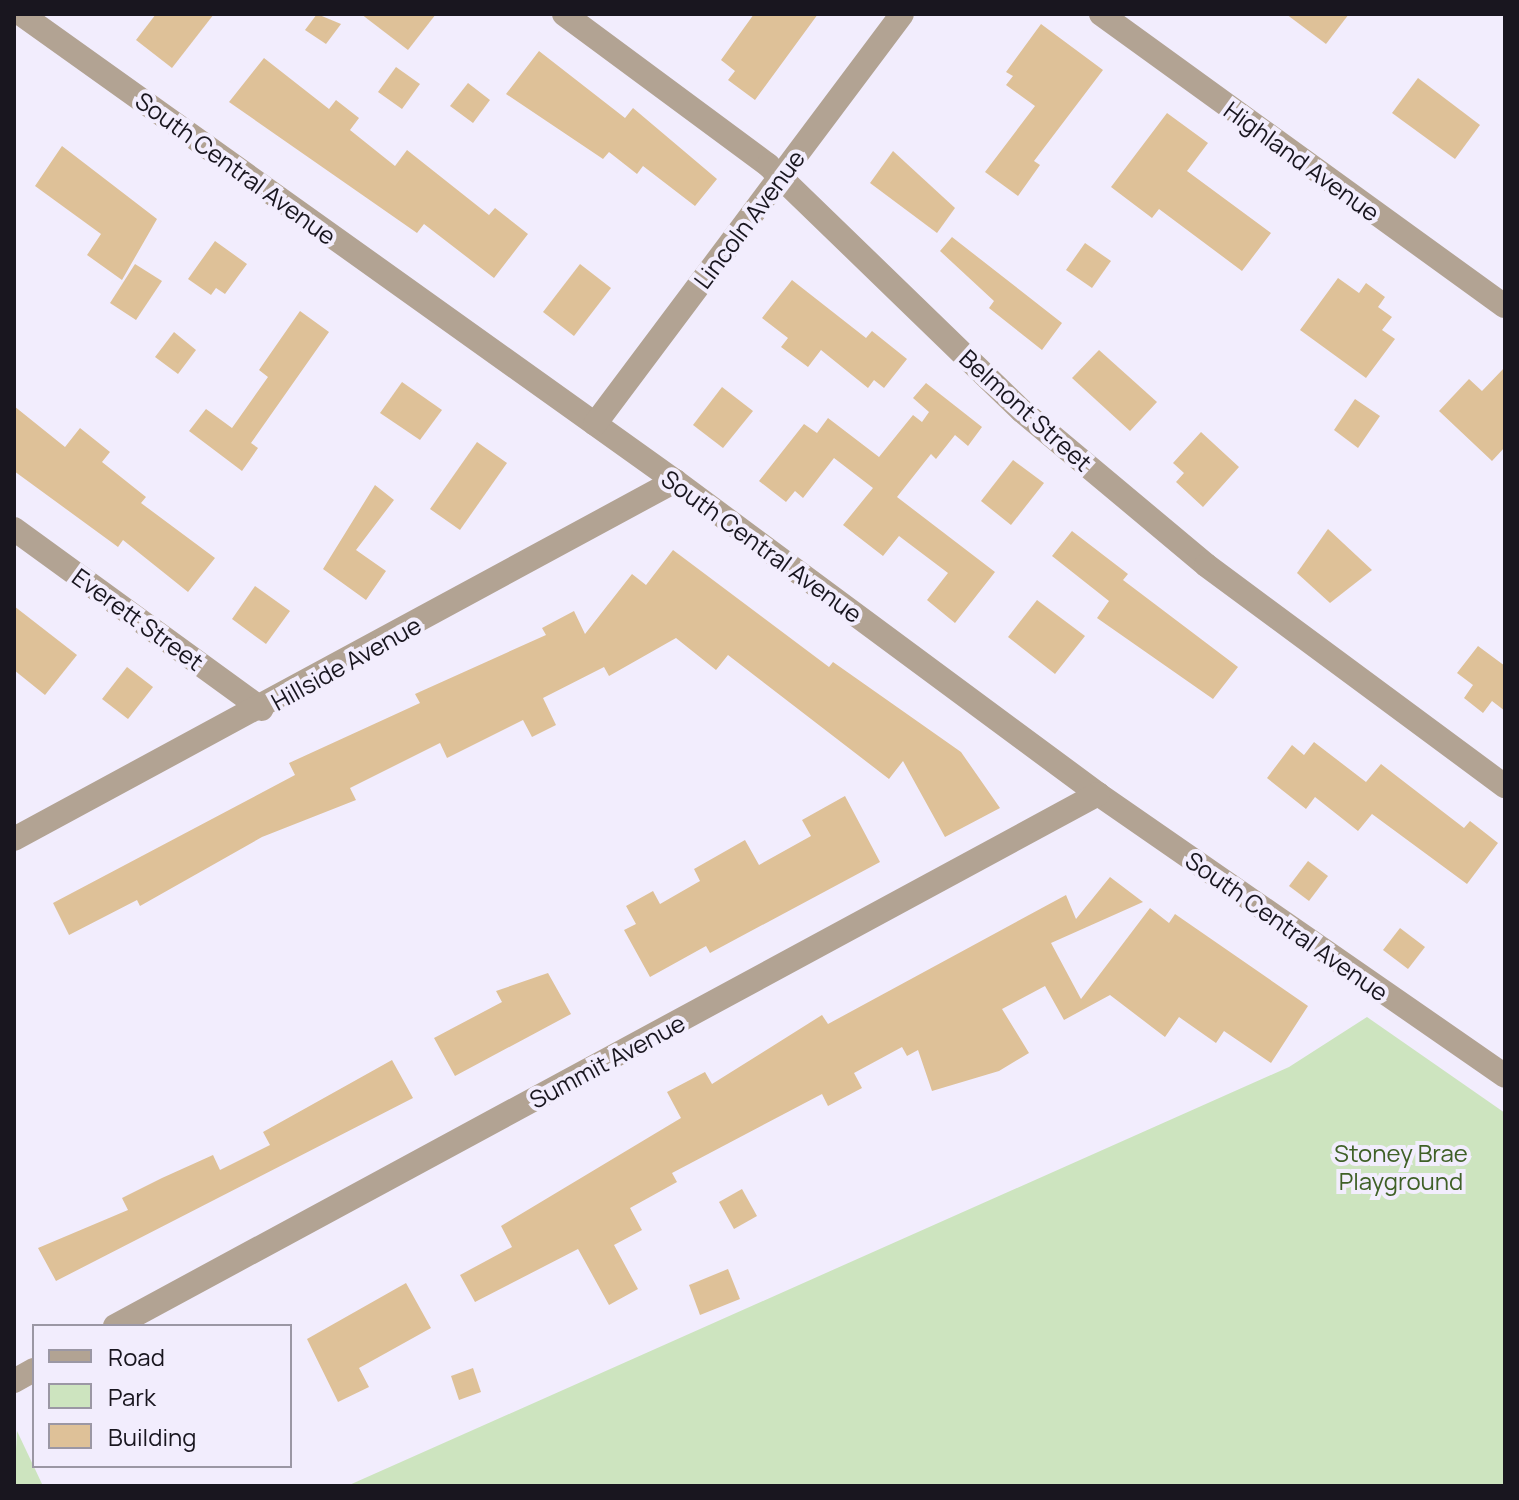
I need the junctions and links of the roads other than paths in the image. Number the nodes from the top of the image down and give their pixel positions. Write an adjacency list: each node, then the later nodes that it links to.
1 (21, 14): 7 (street, South Central Avenue)
2 (564, 14): 5 (street, Belmont Street)
3 (902, 14): 5 (street, Lincoln Avenue)
4 (1101, 14): 6 (street, Highland Avenue)
5 (780, 178): 7 (street, Lincoln Avenue); 11 (street, Belmont Street)
6 (1505, 306)
7 (595, 424): 8 (street, South Central Avenue)
8 (675, 481): 10 (street, Hillside Avenue); 12 (street, South Central Avenue)
9 (14, 529): 10 (street, Everett Street)
10 (262, 709): 13 (street, Hillside Avenue)
11 (1505, 786)
12 (1098, 794): 14 (street, South Central Avenue); 15 (street, Summit Avenue)
13 (14, 839)
14 (1505, 1076)
15 (119, 1324)
16 (32, 1371): 17 (street)
17 (14, 1381)

